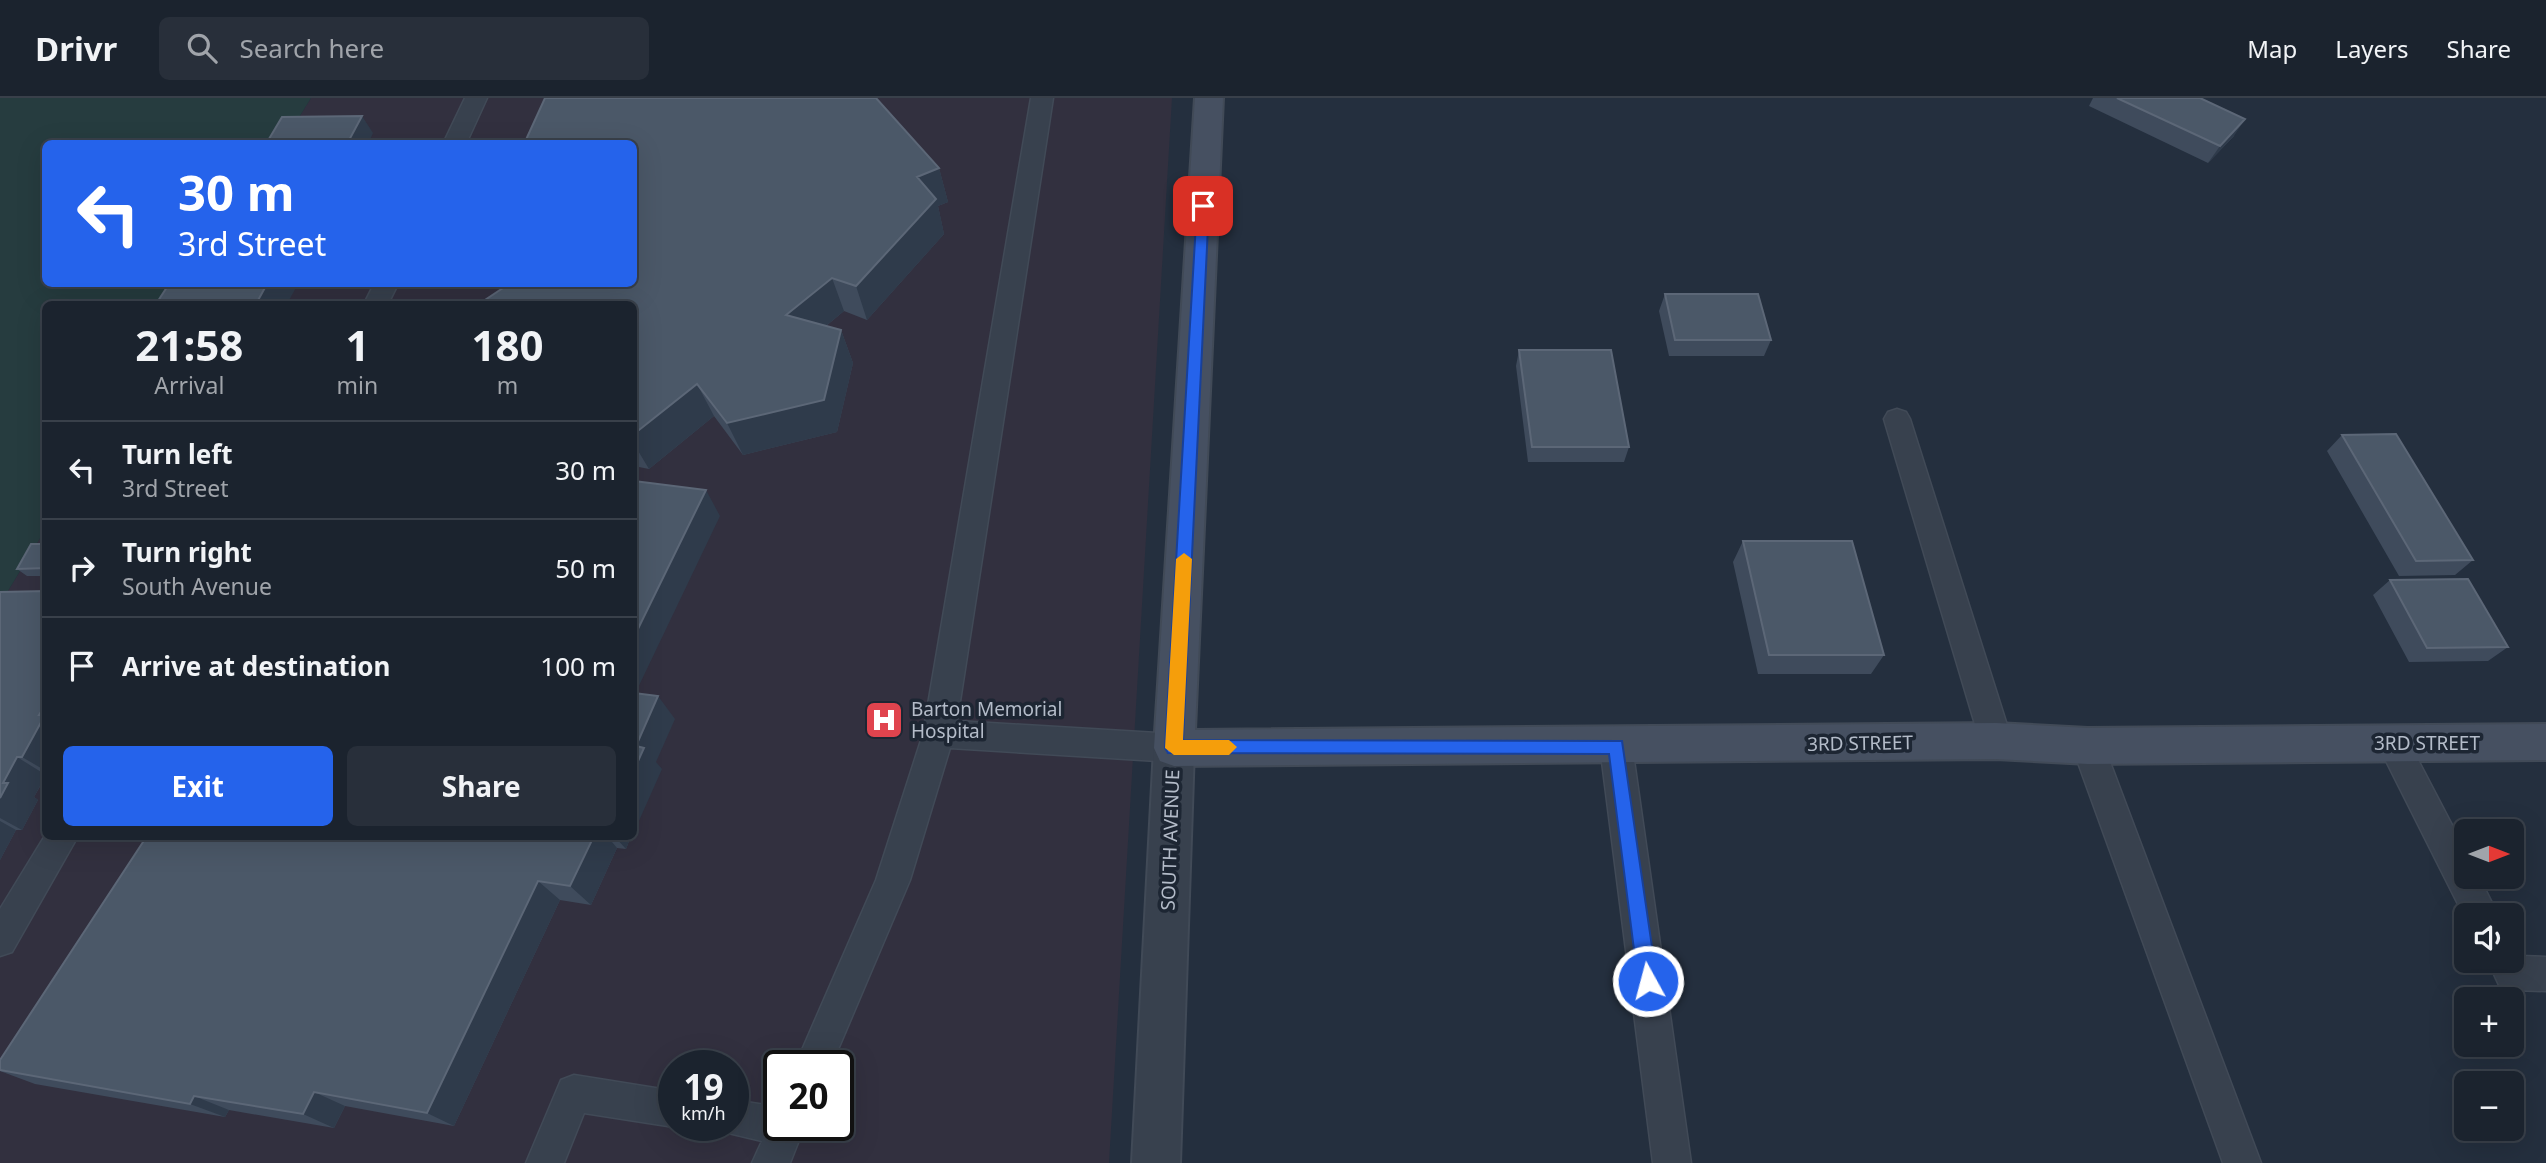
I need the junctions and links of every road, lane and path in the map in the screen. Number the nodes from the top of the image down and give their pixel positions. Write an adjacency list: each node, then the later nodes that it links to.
1 (476, 98): 4 (lane)
2 (1042, 98): 6 (lane)
3 (1209, 98): 12 (street, SOUTH AVENUE)
4 (456, 140)
5 (1897, 419): 7 (lane)
6 (939, 734): 12 (lane); 18 (lane)
7 (1996, 741): 10 (street, 3RD STREET); 11 (street, 3RD STREET)
8 (2546, 742): 9 (street, 3RD STREET)
9 (2393, 743): 11 (street, 3RD STREET); 14 (lane)
10 (1616, 746): 12 (street, 3RD STREET); 24 (lane)
11 (2088, 746): 25 (lane)
12 (1174, 748): 23 (street, SOUTH AVENUE)
13 (60, 840): 15 (lane)
14 (2475, 903)
15 (0, 940)
16 (2511, 973): 17 (lane)
17 (2546, 974)
18 (820, 1050)
19 (658, 1106): 21 (lane)
20 (781, 1141): 22 (lane)
21 (545, 1163)
22 (771, 1163)
23 (1156, 1163)
24 (1672, 1163)
25 (2242, 1163)

